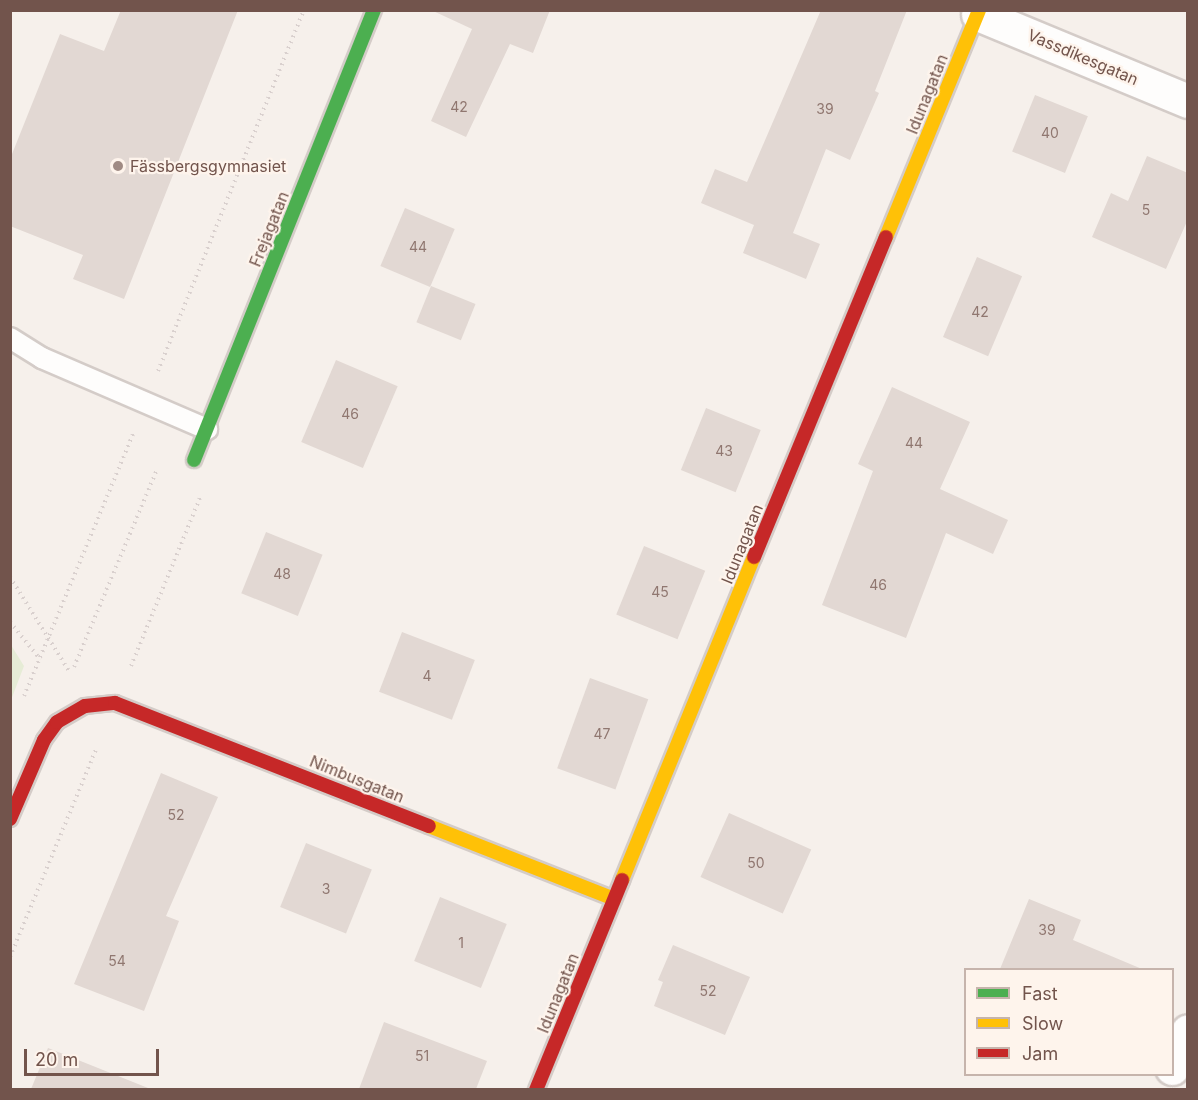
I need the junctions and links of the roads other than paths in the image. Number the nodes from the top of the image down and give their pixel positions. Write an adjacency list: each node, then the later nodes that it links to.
1 (374, 10): 5 (street, Frejagatan)
2 (979, 12): 3 (street, Vassdikesgatan); 8 (street, Idunagatan)
3 (1188, 101)
4 (10, 338): 5 (lane)
5 (207, 429): 6 (street, Frejagatan)
6 (194, 460)
7 (10, 819): 8 (street, Nimbusgatan)
8 (614, 899): 11 (street, Idunagatan)
9 (1188, 1031): 10 (street)
10 (1174, 1066)
11 (536, 1089)

